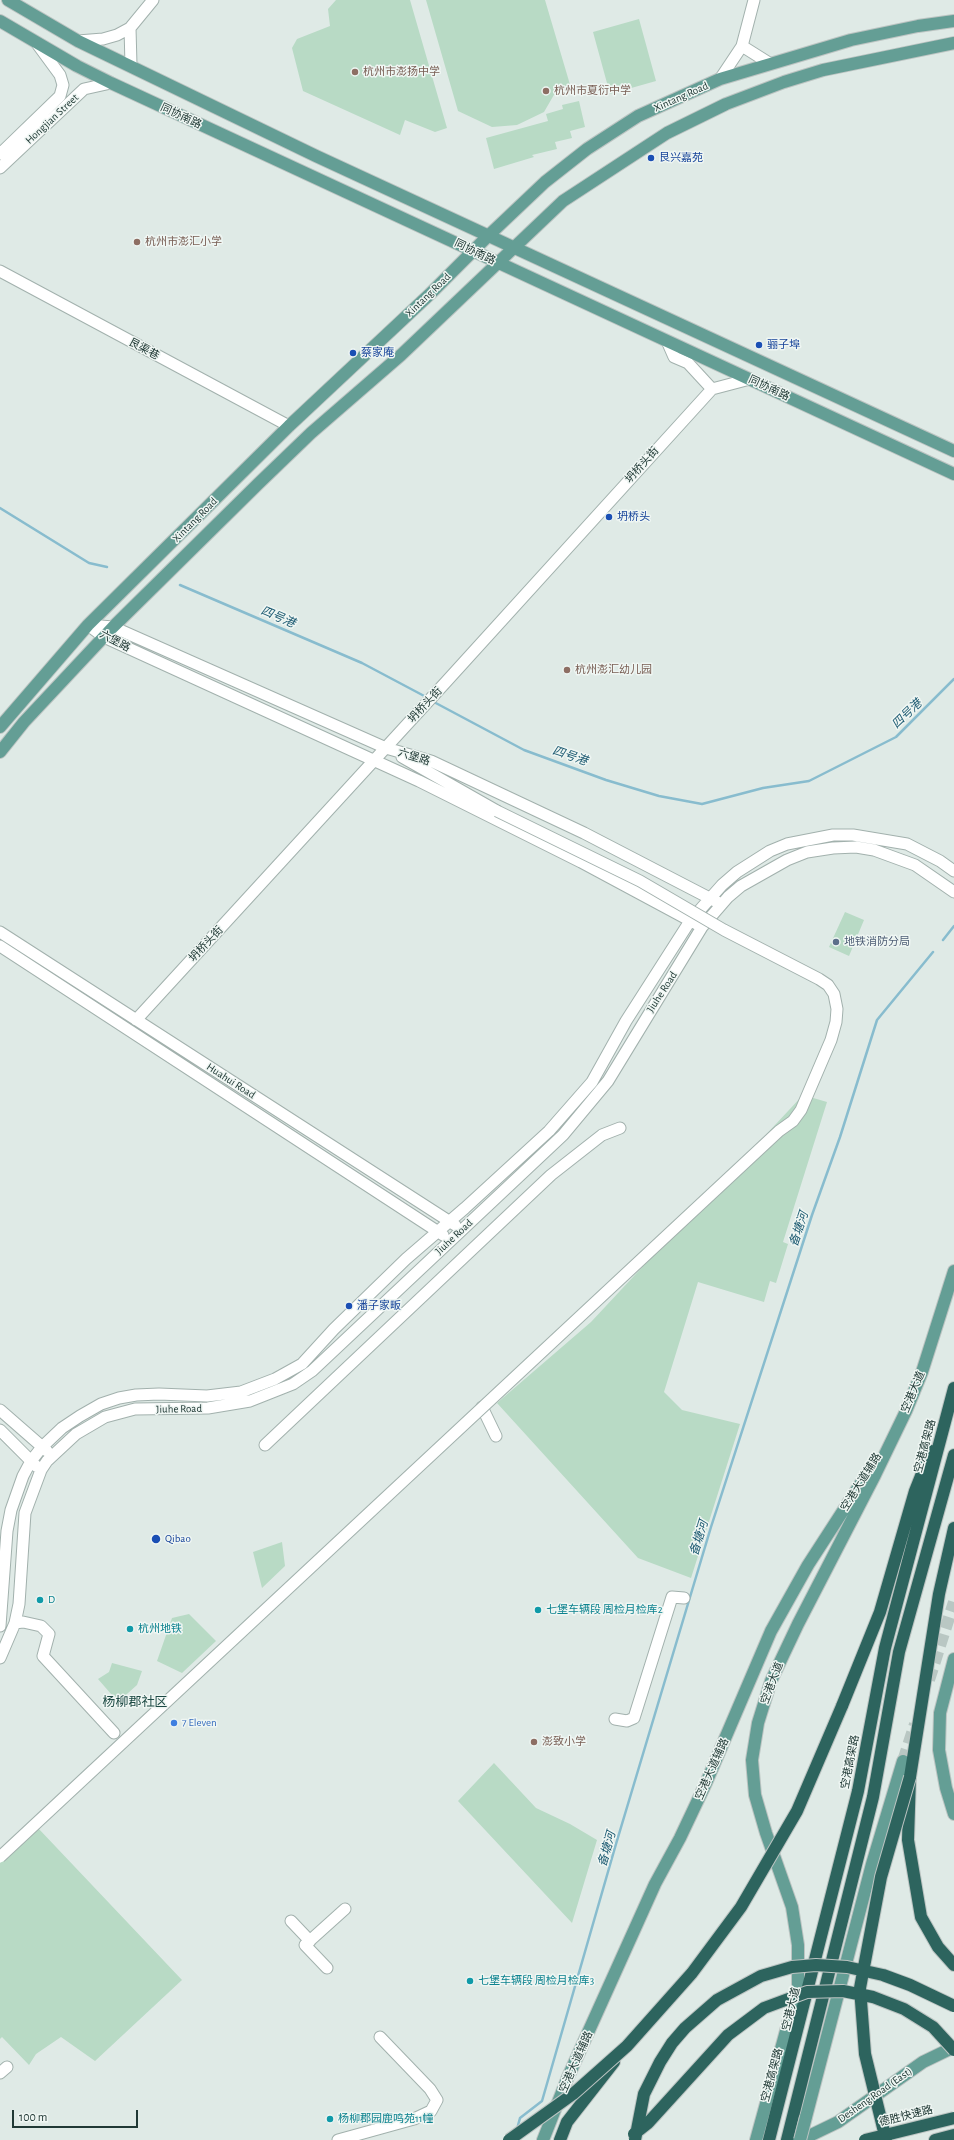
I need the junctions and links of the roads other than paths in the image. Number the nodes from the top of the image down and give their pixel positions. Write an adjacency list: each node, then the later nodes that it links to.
1 (8, 0): 7 (main road, 同协南路)
2 (153, 0): 6 (street)
3 (754, 0): 10 (street)
4 (0, 21): 8 (main road, 同协南路)
5 (954, 21): 11 (main road, Xintang Road)
6 (130, 28): 7 (street); 12 (street)
7 (78, 41): 12 (main road, 同协南路)
8 (36, 42): 14 (main road, 同协南路); 15 (street, Hongjian Street)
9 (954, 43): 18 (main road, Xintang Road)
10 (742, 46): 11 (street); 13 (street)
11 (769, 63): 13 (main road, Xintang Road)
12 (131, 66): 17 (main road, 同协南路)
13 (720, 79): 17 (main road, Xintang Road)
14 (111, 83): 16 (street, Hongjian Street); 19 (main road, 同协南路)
15 (0, 154)
16 (0, 168)
17 (488, 236): 18 (main road, 同协南路); 19 (main road, Xintang Road)
18 (516, 247): 20 (main road, Xintang Road); 26 (main road, 同协南路)
19 (473, 251): 20 (main road, 同协南路); 25 (main road, Xintang Road)
20 (498, 263): 22 (main road, 同协南路); 29 (main road, Xintang Road)
21 (0, 271): 25 (street, 艮渠巷)
22 (667, 341): 23 (main road, 同协南路); 24 (street)
23 (750, 379): 24 (street); 27 (main road, 同协南路)
24 (712, 389): 32 (street, 坍桥头街)
25 (289, 426): 28 (main road, Xintang Road)
26 (954, 451)
27 (954, 474)
28 (88, 625): 29 (street, 六堡路); 30 (street, 六堡路); 31 (main road, Xintang Road)
29 (113, 627): 30 (main road, Xintang Road); 32 (street, 六堡路)
30 (104, 637): 33 (main road, Xintang Road); 34 (street, 六堡路)
31 (0, 727)
32 (386, 748): 34 (street, 坍桥头街); 36 (street); 39 (street, 六堡路)
33 (0, 752)
34 (373, 762): 35 (street, 六堡路); 45 (street, 坍桥头街)
35 (419, 781): 36 (street); 41 (street, 六堡路)
36 (497, 811): 53 (street, bridge)
37 (954, 871): 39 (street, Jiuhe Road)
38 (954, 892): 40 (street, Jiuhe Road)
39 (710, 898): 40 (street, 六堡路); 41 (street, Jiuhe Road)
40 (721, 904): 42 (street, Jiuhe Road)
41 (690, 920): 42 (street, 六堡路); 47 (street, Jiuhe Road)
42 (702, 928): 48 (street, Jiuhe Road)
43 (0, 932): 45 (street, Huahui Road)
44 (0, 946): 49 (street, Huahui Road)
45 (136, 1020): 47 (street, Huahui Road)
46 (620, 1128): 58 (street)
47 (450, 1222): 48 (street, Huahui Road); 49 (street, Jiuhe Road)
48 (462, 1230): 50 (street, Jiuhe Road)
49 (438, 1232): 50 (street, Huahui Road); 59 (street, Jiuhe Road)
50 (451, 1240): 61 (street, Jiuhe Road)
51 (954, 1271): 55 (main road, 空港大道)
52 (954, 1389): 83 (highway, bridge); 94 (highway, 空港高架路)
53 (482, 1407): 57 (street); 75 (street, bridge)
54 (0, 1410): 59 (street)
55 (906, 1411): 89 (main road, 空港大道辅路); 93 (main road, 空港大道)
56 (0, 1430): 62 (street)
57 (496, 1436)
58 (265, 1445)
59 (42, 1447): 61 (street); 62 (street, Jiuhe Road)
60 (954, 1455): 95 (highway)
61 (52, 1456): 63 (street, Jiuhe Road)
62 (31, 1461): 63 (street); 67 (street, Jiuhe Road)
63 (41, 1470): 66 (street, Jiuhe Road)
64 (954, 1528): 73 (highway)
65 (684, 1598): 70 (street)
66 (15, 1623): 68 (street, Jiuhe Road); 71 (street)
67 (0, 1626)
68 (0, 1658)
69 (954, 1659): 74 (main road)
70 (615, 1719)
71 (114, 1733)
72 (903, 1761): 97 (main road, bridge)
73 (910, 1777): 79 (highway, bridge); 99 (highway, bridge)
74 (954, 1814)
75 (0, 1856)
76 (345, 1910): 78 (street)
77 (291, 1922): 78 (street)
78 (310, 1941): 80 (street)
79 (954, 1965)
80 (327, 1968)
81 (954, 2006): 92 (highway, bridge)
82 (380, 2037): 87 (street)
83 (627, 2046): 88 (highway, bridge); 90 (highway, bridge)
84 (954, 2048): 91 (highway, bridge); 96 (main road, Desheng Road (East))
85 (954, 2118): 98 (highway, 德胜快速路, bridge)
86 (954, 2135): 100 (highway)
87 (338, 2140)
88 (509, 2140)
89 (543, 2140)
90 (560, 2140)
91 (627, 2140)
92 (635, 2140)
93 (756, 2140)
94 (769, 2140)
95 (787, 2140)
96 (795, 2140)
97 (800, 2140)
98 (865, 2140)
99 (886, 2140)
100 (935, 2140)

